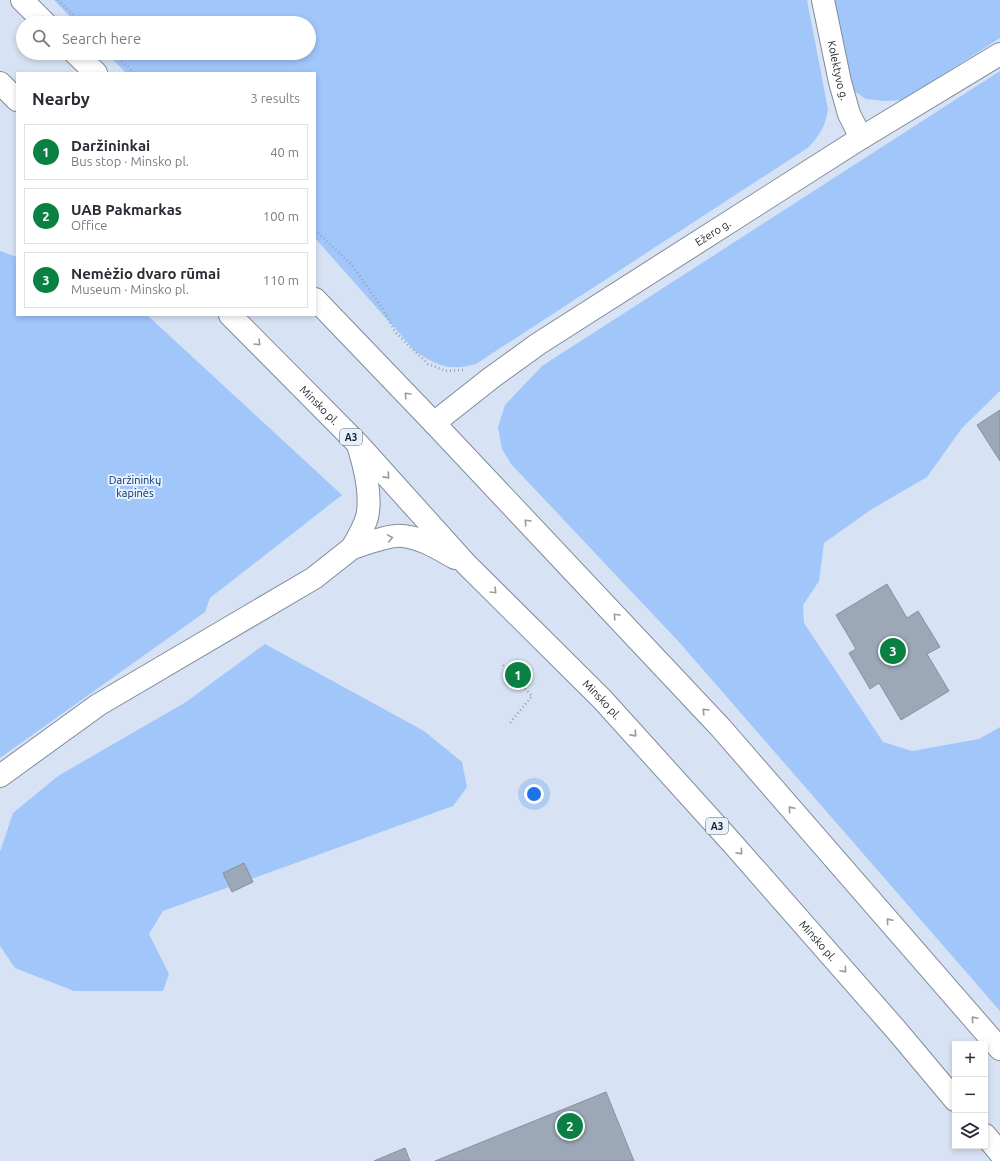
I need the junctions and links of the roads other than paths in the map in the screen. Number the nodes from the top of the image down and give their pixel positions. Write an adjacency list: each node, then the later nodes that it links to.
1 (22, 0): 3 (main road)
2 (823, 0): 9 (main road, Kolektyvo g.)
3 (38, 16)
4 (1000, 54): 9 (main road, Ežero g.)
5 (82, 60): 6 (main road)
6 (95, 72)
7 (0, 83): 8 (main road)
8 (16, 99)
9 (861, 138): 12 (main road, Ežero g.)
10 (316, 300): 12 (main road, one-way to 10)
11 (231, 316): 13 (main road, Minsko pl. / A3, one-way to 13)
12 (434, 423): 17 (main road, one-way to 12)
13 (358, 444): 14 (main road); 15 (main road, Minsko pl. / A3, one-way to 15)
14 (352, 548): 15 (main road, one-way to 15); 16 (main road)
15 (466, 564): 18 (main road, Minsko pl. / A3, one-way to 18)
16 (0, 776)
17 (1000, 1049)
18 (952, 1096)
19 (988, 1139): 20 (main road)
20 (1000, 1153)

